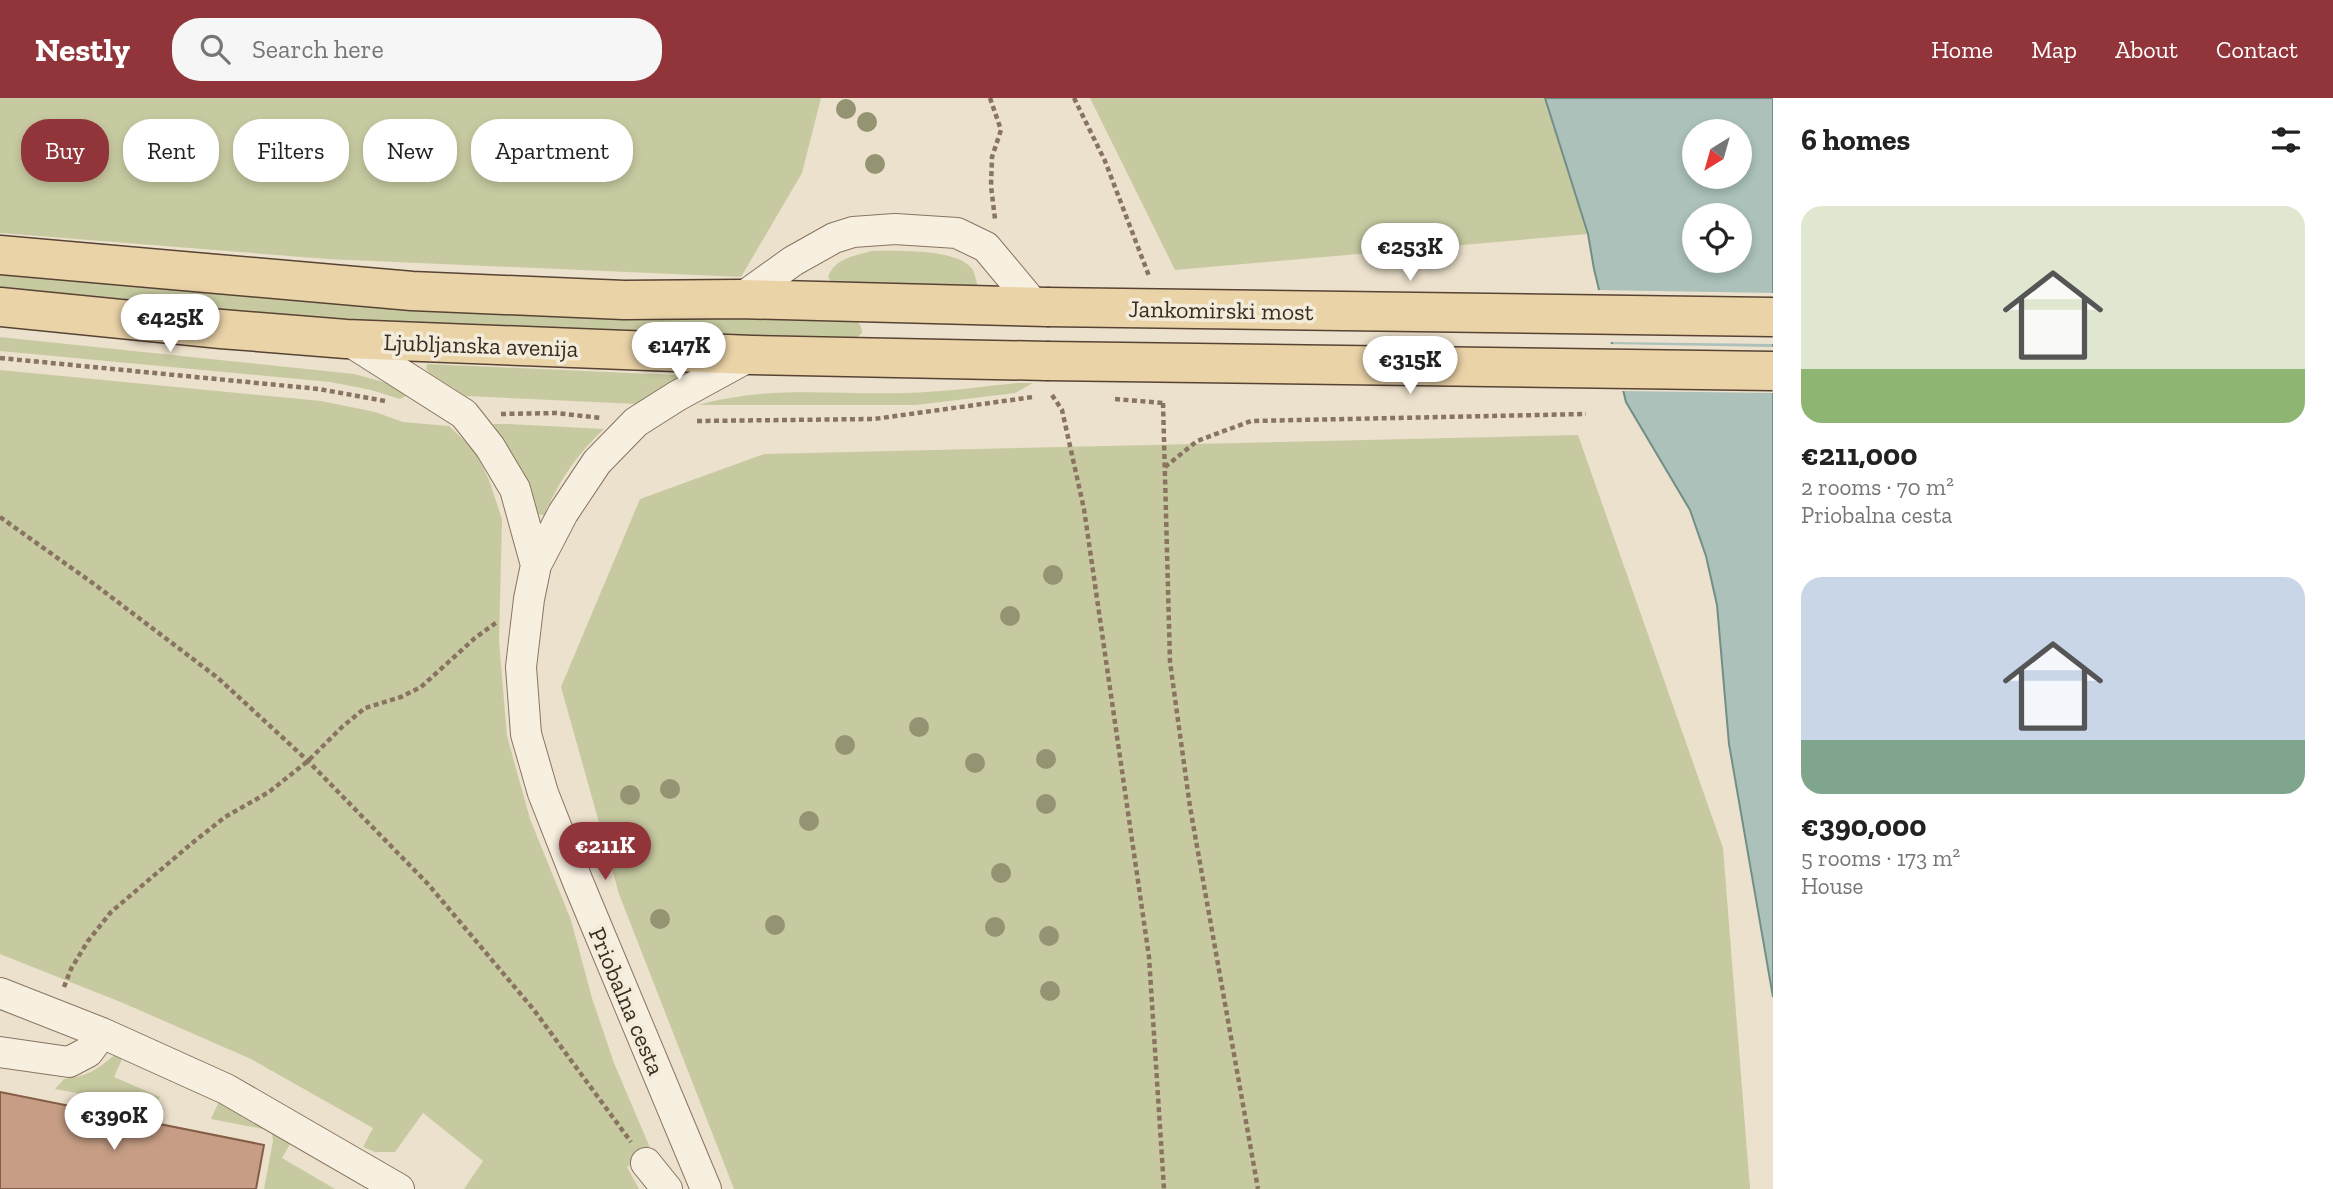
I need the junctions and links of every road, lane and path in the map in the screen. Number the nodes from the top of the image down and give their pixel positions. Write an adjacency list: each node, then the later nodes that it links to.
1 (990, 98): 3 (path)
2 (1074, 98): 5 (path)
3 (986, 247): 6 (street); 8 (street)
4 (0, 255): 6 (main road, Ljubljanska avenija)
5 (1150, 284)
6 (740, 299): 8 (main road, Ljubljanska avenija)
7 (0, 307): 10 (main road, Ljubljanska avenija)
8 (1042, 308): 9 (main road, Jankomirski most, bridge)
9 (1773, 317)
10 (346, 340): 11 (main road, Ljubljanska avenija); 24 (street, Priobalna cesta)
11 (752, 355): 13 (main road, Ljubljanska avenija, bridge); 24 (street, Priobalna cesta)
12 (0, 358): 16 (path)
13 (1773, 371)
14 (1161, 389): 17 (path)
15 (1142, 401): 17 (path)
16 (396, 403)
17 (1163, 403): 22 (path)
18 (496, 414): 20 (path)
19 (1586, 414): 22 (path)
20 (613, 419)
21 (686, 421): 35 (path)
22 (1164, 467): 36 (path)
23 (0, 517): 26 (path)
24 (536, 565): 25 (street, Priobalna cesta)
25 (529, 599): 26 (path); 34 (street, Priobalna cesta)
26 (308, 761): 28 (path); 31 (path)
27 (0, 993): 28 (street)
28 (54, 1014): 29 (street)
29 (102, 1033): 30 (street); 32 (street)
30 (0, 1052)
31 (646, 1163): 33 (street)
32 (399, 1189)
33 (667, 1189)
34 (706, 1189)
35 (1164, 1189)
36 (1258, 1189)

